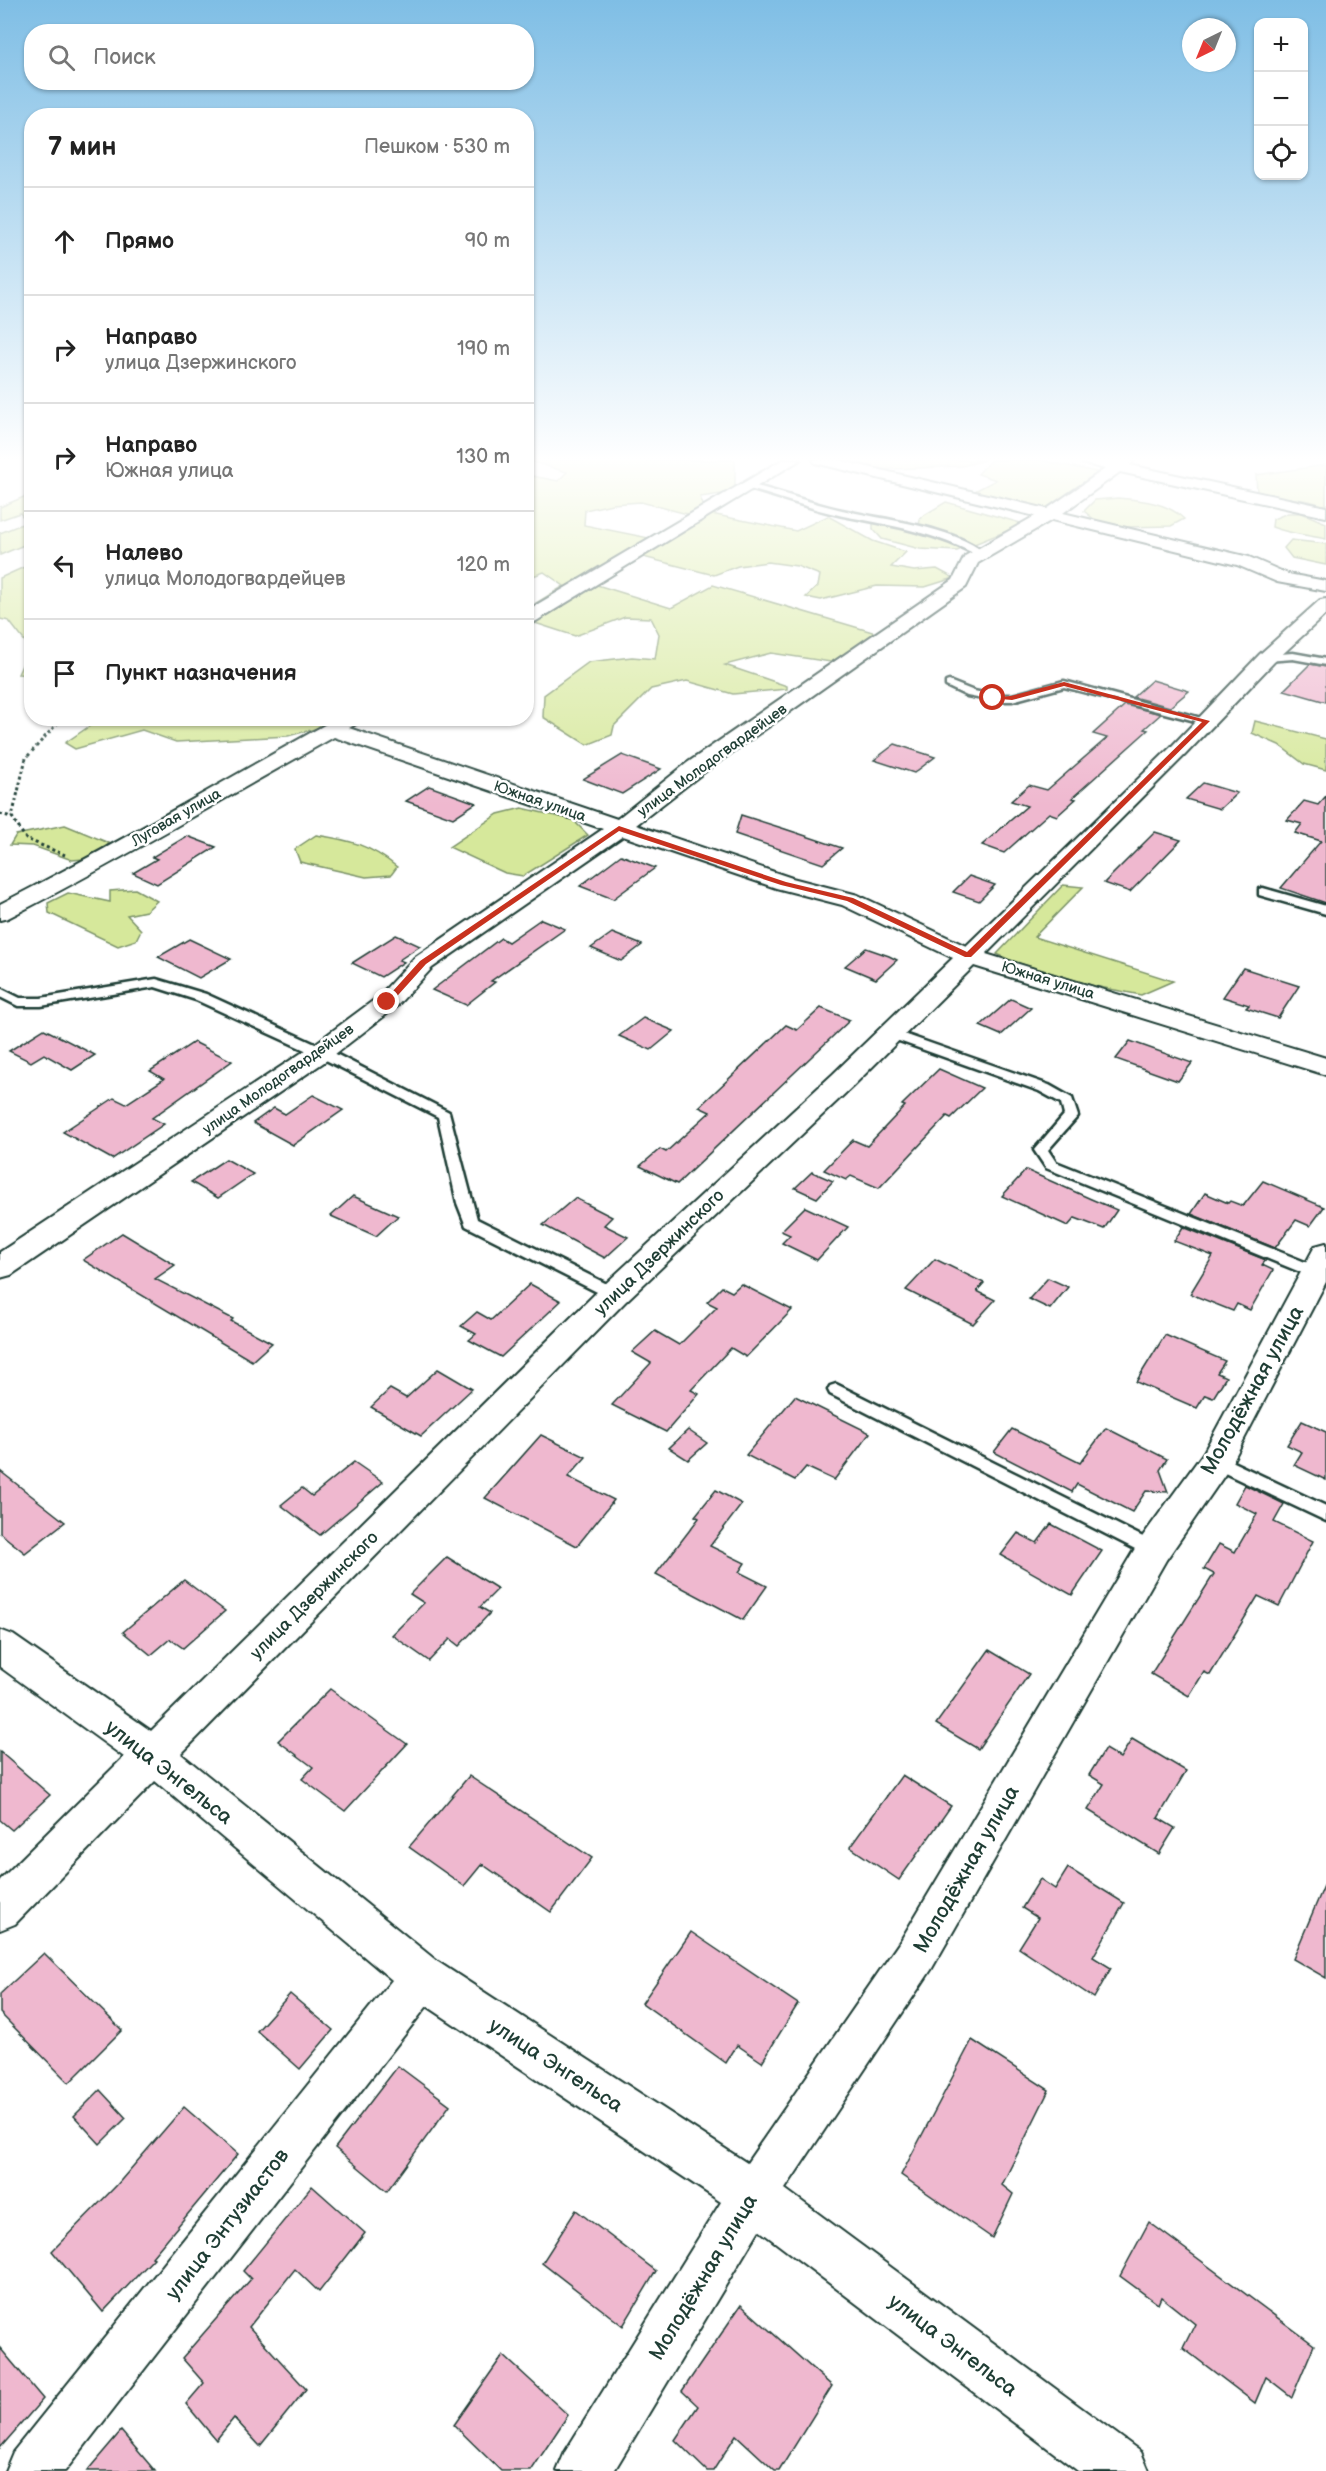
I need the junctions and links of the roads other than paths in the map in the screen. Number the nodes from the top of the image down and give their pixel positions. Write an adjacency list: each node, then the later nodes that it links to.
1 (599, 575): 6 (street)
2 (964, 575): 13 (street, улица Молодогвардейцев)
3 (1277, 575): 4 (street)
4 (1326, 586)
5 (1326, 604): 7 (street, улица Дзержинского)
6 (534, 614)
7 (1267, 658): 8 (lane); 10 (street, улица Дзержинского)
8 (1326, 662)
9 (949, 684): 10 (lane)
10 (1207, 721): 17 (street, улица Дзержинского)
11 (338, 726): 16 (street, Луговая улица)
12 (347, 726): 13 (street, Южная улица)
13 (619, 828): 17 (street, Южная улица); 20 (street, улица Молодогвардейцев)
14 (1263, 892): 15 (lane)
15 (1326, 910)
16 (0, 913)
17 (968, 956): 19 (street, улица Дзержинского); 21 (street, Южная улица)
18 (0, 992): 20 (lane)
19 (890, 1033): 22 (lane); 24 (street, улица Дзержинского)
20 (321, 1052): 23 (street, улица Молодогвардейцев); 24 (lane)
21 (1326, 1067)
22 (1321, 1263): 26 (street, Молодёжная улица)
23 (0, 1267)
24 (614, 1294): 30 (street, улица Дзержинского)
25 (836, 1390): 28 (lane)
26 (1216, 1461): 27 (lane); 28 (street, Молодёжная улица)
27 (1326, 1514)
28 (1153, 1550): 33 (street, Молодёжная улица)
29 (0, 1646): 30 (street, улица Энгельса)
30 (154, 1756): 31 (street, улица Дзержинского); 32 (street, улица Энгельса)
31 (0, 1909)
32 (422, 1977): 33 (street, улица Энгельса); 34 (street, улица Энтузиастов)
33 (753, 2195): 35 (street, Молодёжная улица); 36 (street, улица Энгельса)
34 (32, 2471)
35 (584, 2471)
36 (1122, 2471)

